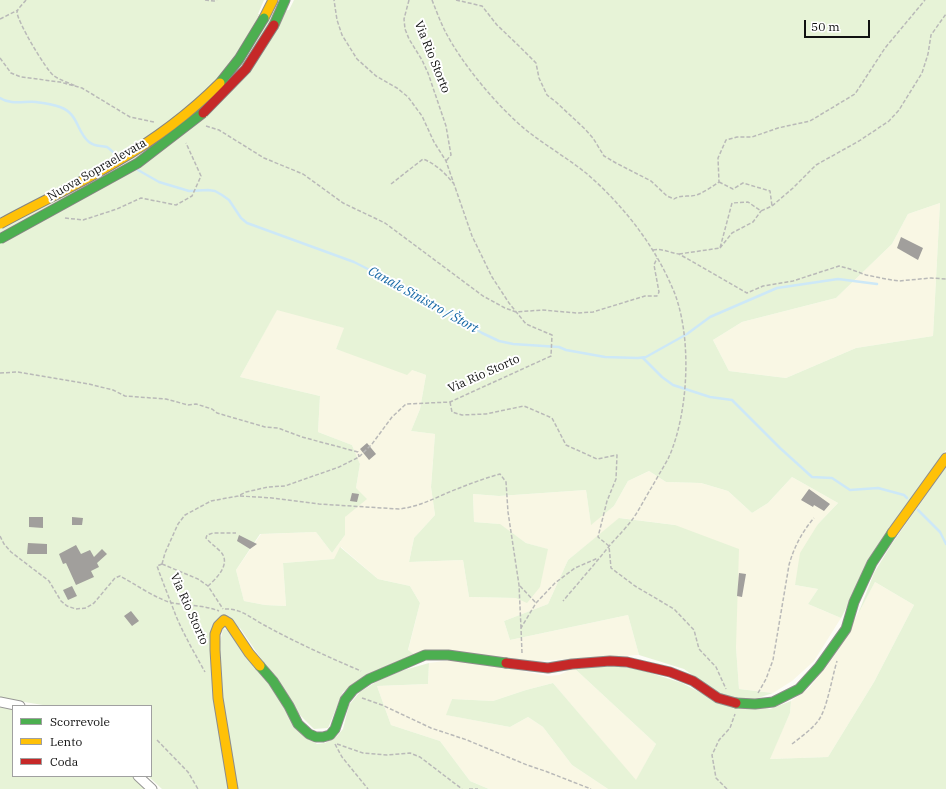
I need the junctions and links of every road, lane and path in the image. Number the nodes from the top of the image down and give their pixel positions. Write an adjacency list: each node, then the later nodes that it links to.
1 (26, 0): 11 (path)
2 (205, 0): 3 (path)
3 (217, 0)
4 (273, 0): 26 (main road, Nuova Sopraelevata, bridge)
5 (285, 0): 27 (main road, Nuova Sopraelevata, bridge)
6 (334, 0): 19 (path)
7 (408, 0): 19 (path, Via Rio Storto)
8 (432, 0): 29 (path)
9 (456, 0): 20 (path)
10 (925, 0): 20 (path)
11 (18, 10): 13 (path); 15 (path)
12 (946, 14): 23 (path)
13 (0, 19)
14 (0, 58): 15 (path)
15 (82, 88): 16 (path)
16 (156, 123)
17 (203, 126): 33 (path)
18 (184, 139): 25 (path)
19 (446, 161): 22 (path, Via Rio Storto)
20 (719, 182): 23 (path)
21 (391, 184): 22 (path)
22 (455, 185): 33 (path, Via Rio Storto)
23 (772, 206): 24 (path)
24 (761, 211): 28 (path); 28 (path)
25 (59, 218)
26 (0, 224)
27 (0, 239)
28 (720, 248): 30 (path)
29 (653, 250): 30 (path); 31 (path)
30 (679, 254): 32 (path)
31 (657, 258): 33 (path); 42 (path)
32 (946, 279)
33 (516, 312): 35 (path, Via Rio Storto)
34 (0, 373): 36 (path)
35 (450, 402): 36 (path, Via Rio Storto); 42 (path)
36 (359, 457): 38 (path, Via Rio Storto)
37 (946, 458): 60 (main road)
38 (238, 496): 44 (path, Via Rio Storto); 45 (path)
39 (814, 518): 60 (path)
40 (236, 533): 46 (path)
41 (0, 536): 48 (path)
42 (609, 546): 43 (path); 56 (path)
43 (600, 558): 47 (path); 49 (path)
44 (162, 564): 46 (path); 48 (path, Via Rio Storto)
45 (519, 585): 49 (path); 51 (path)
46 (208, 586): 55 (path)
47 (563, 601)
48 (172, 603): 50 (path); 54 (path, Via Rio Storto)
49 (536, 603): 51 (path)
50 (223, 613)
51 (521, 628): 53 (path)
52 (838, 657): 63 (path)
53 (523, 665): 55 (main road); 59 (main road)
54 (206, 673)
55 (369, 679): 57 (main road)
56 (726, 688)
57 (353, 690): 67 (main road); 72 (path)
58 (0, 702): 61 (street)
59 (732, 703): 60 (main road); 73 (path)
60 (755, 704)
61 (15, 705)
62 (157, 740): 66 (path)
63 (792, 744)
64 (139, 777): 65 (street)
65 (152, 789)
66 (198, 789)
67 (233, 789)
68 (368, 789): 69 (path)
69 (462, 789)
70 (469, 789): 71 (path)
71 (478, 789)
72 (590, 789)
73 (727, 789)

